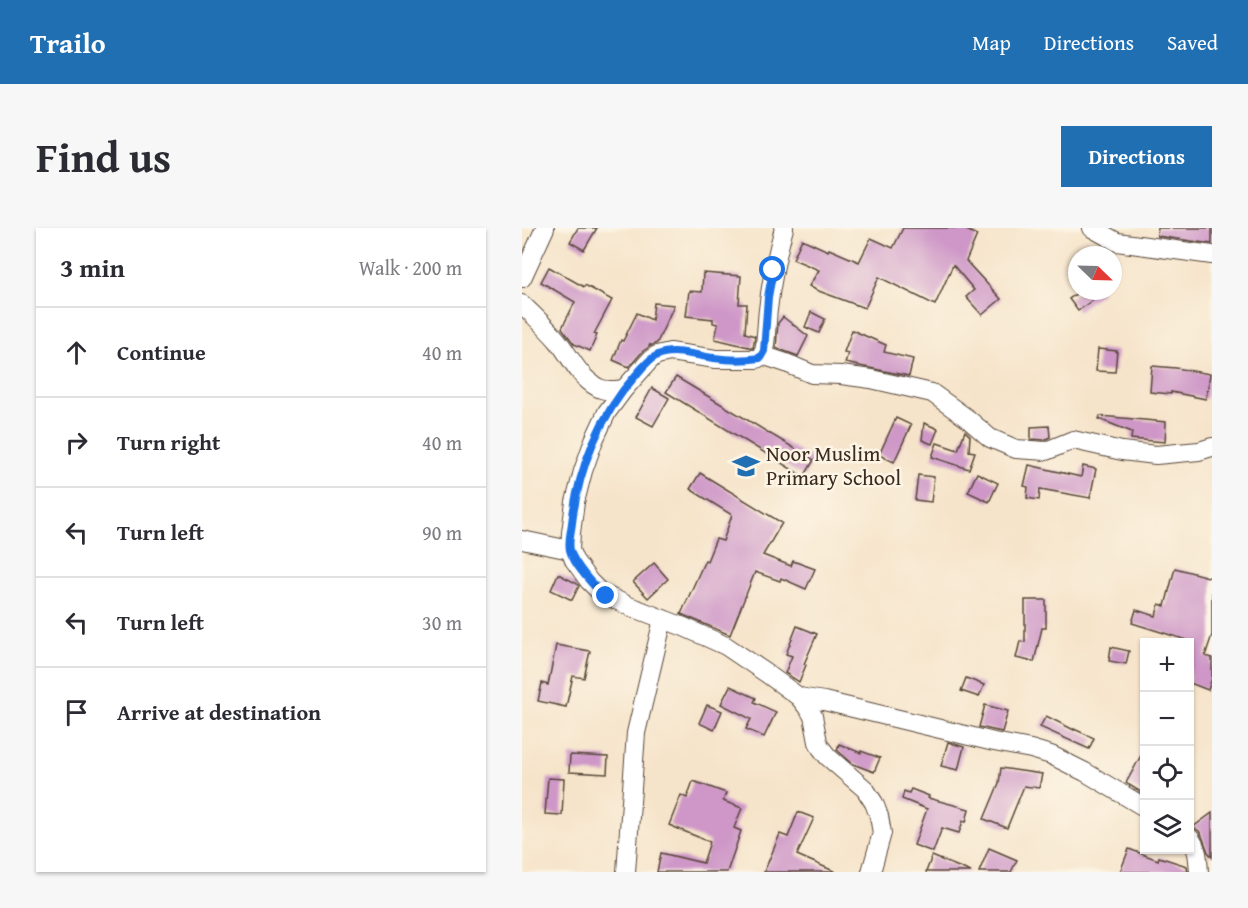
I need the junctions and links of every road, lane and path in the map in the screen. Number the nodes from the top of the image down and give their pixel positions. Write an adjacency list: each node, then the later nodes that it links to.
1 (545, 228): 5 (street)
2 (784, 228): 7 (street)
3 (1092, 228): 4 (street)
4 (1212, 255)
5 (522, 278)
6 (522, 304): 8 (street)
7 (762, 355): 8 (street); 9 (street)
8 (624, 389): 11 (street)
9 (1212, 447)
10 (522, 540): 11 (street)
11 (570, 550): 12 (street)
12 (663, 619): 13 (street); 16 (street)
13 (799, 697): 14 (street); 17 (street)
14 (1140, 805)
15 (1194, 846): 18 (street)
16 (626, 872)
17 (871, 872)
18 (1199, 872)

